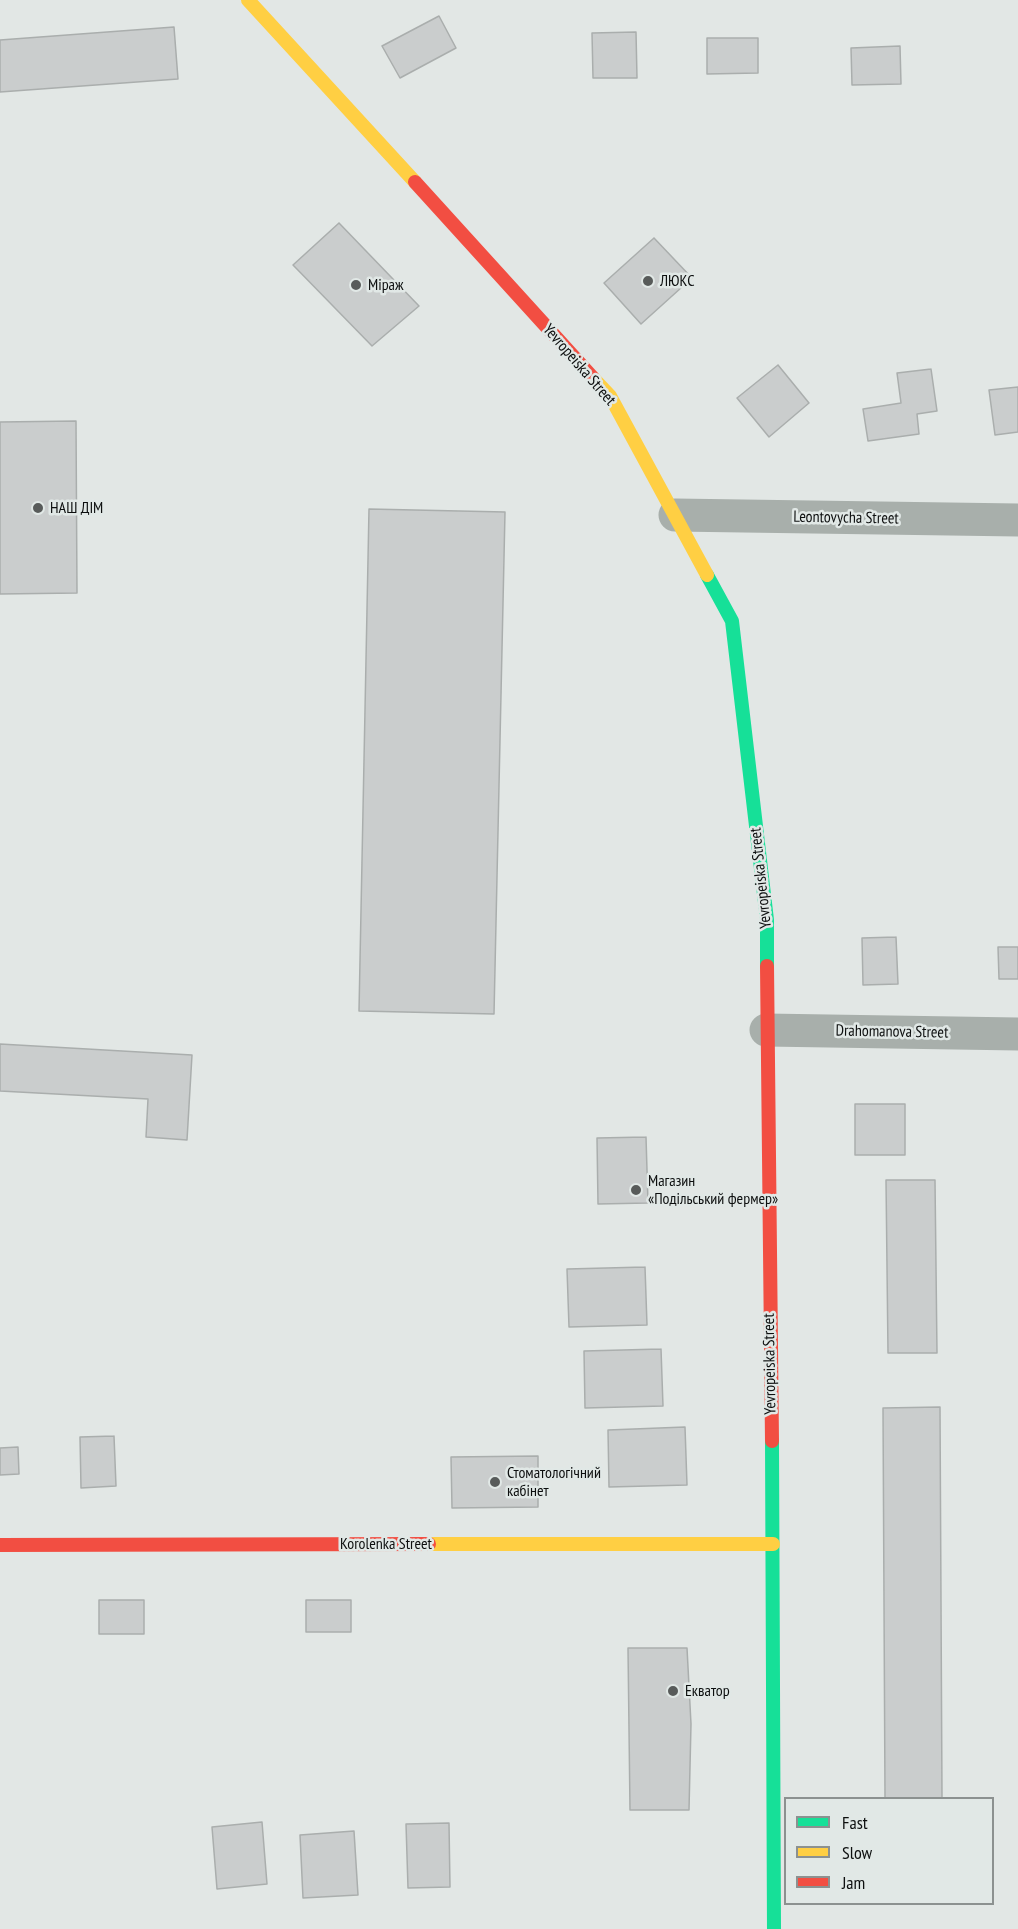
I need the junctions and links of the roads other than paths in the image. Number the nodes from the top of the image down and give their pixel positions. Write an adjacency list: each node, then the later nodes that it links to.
1 (248, 0): 2 (main road, Yevropeiska Street)
2 (675, 515): 3 (street, Leontovycha Street); 4 (main road, Yevropeiska Street)
3 (1018, 520)
4 (766, 1030): 5 (street, Drahomanova Street); 6 (main road, Yevropeiska Street)
5 (1018, 1034)
6 (772, 1544): 7 (main road, Korolenka Street); 8 (main road, Yevropeiska Street)
7 (0, 1545)
8 (774, 1929)

